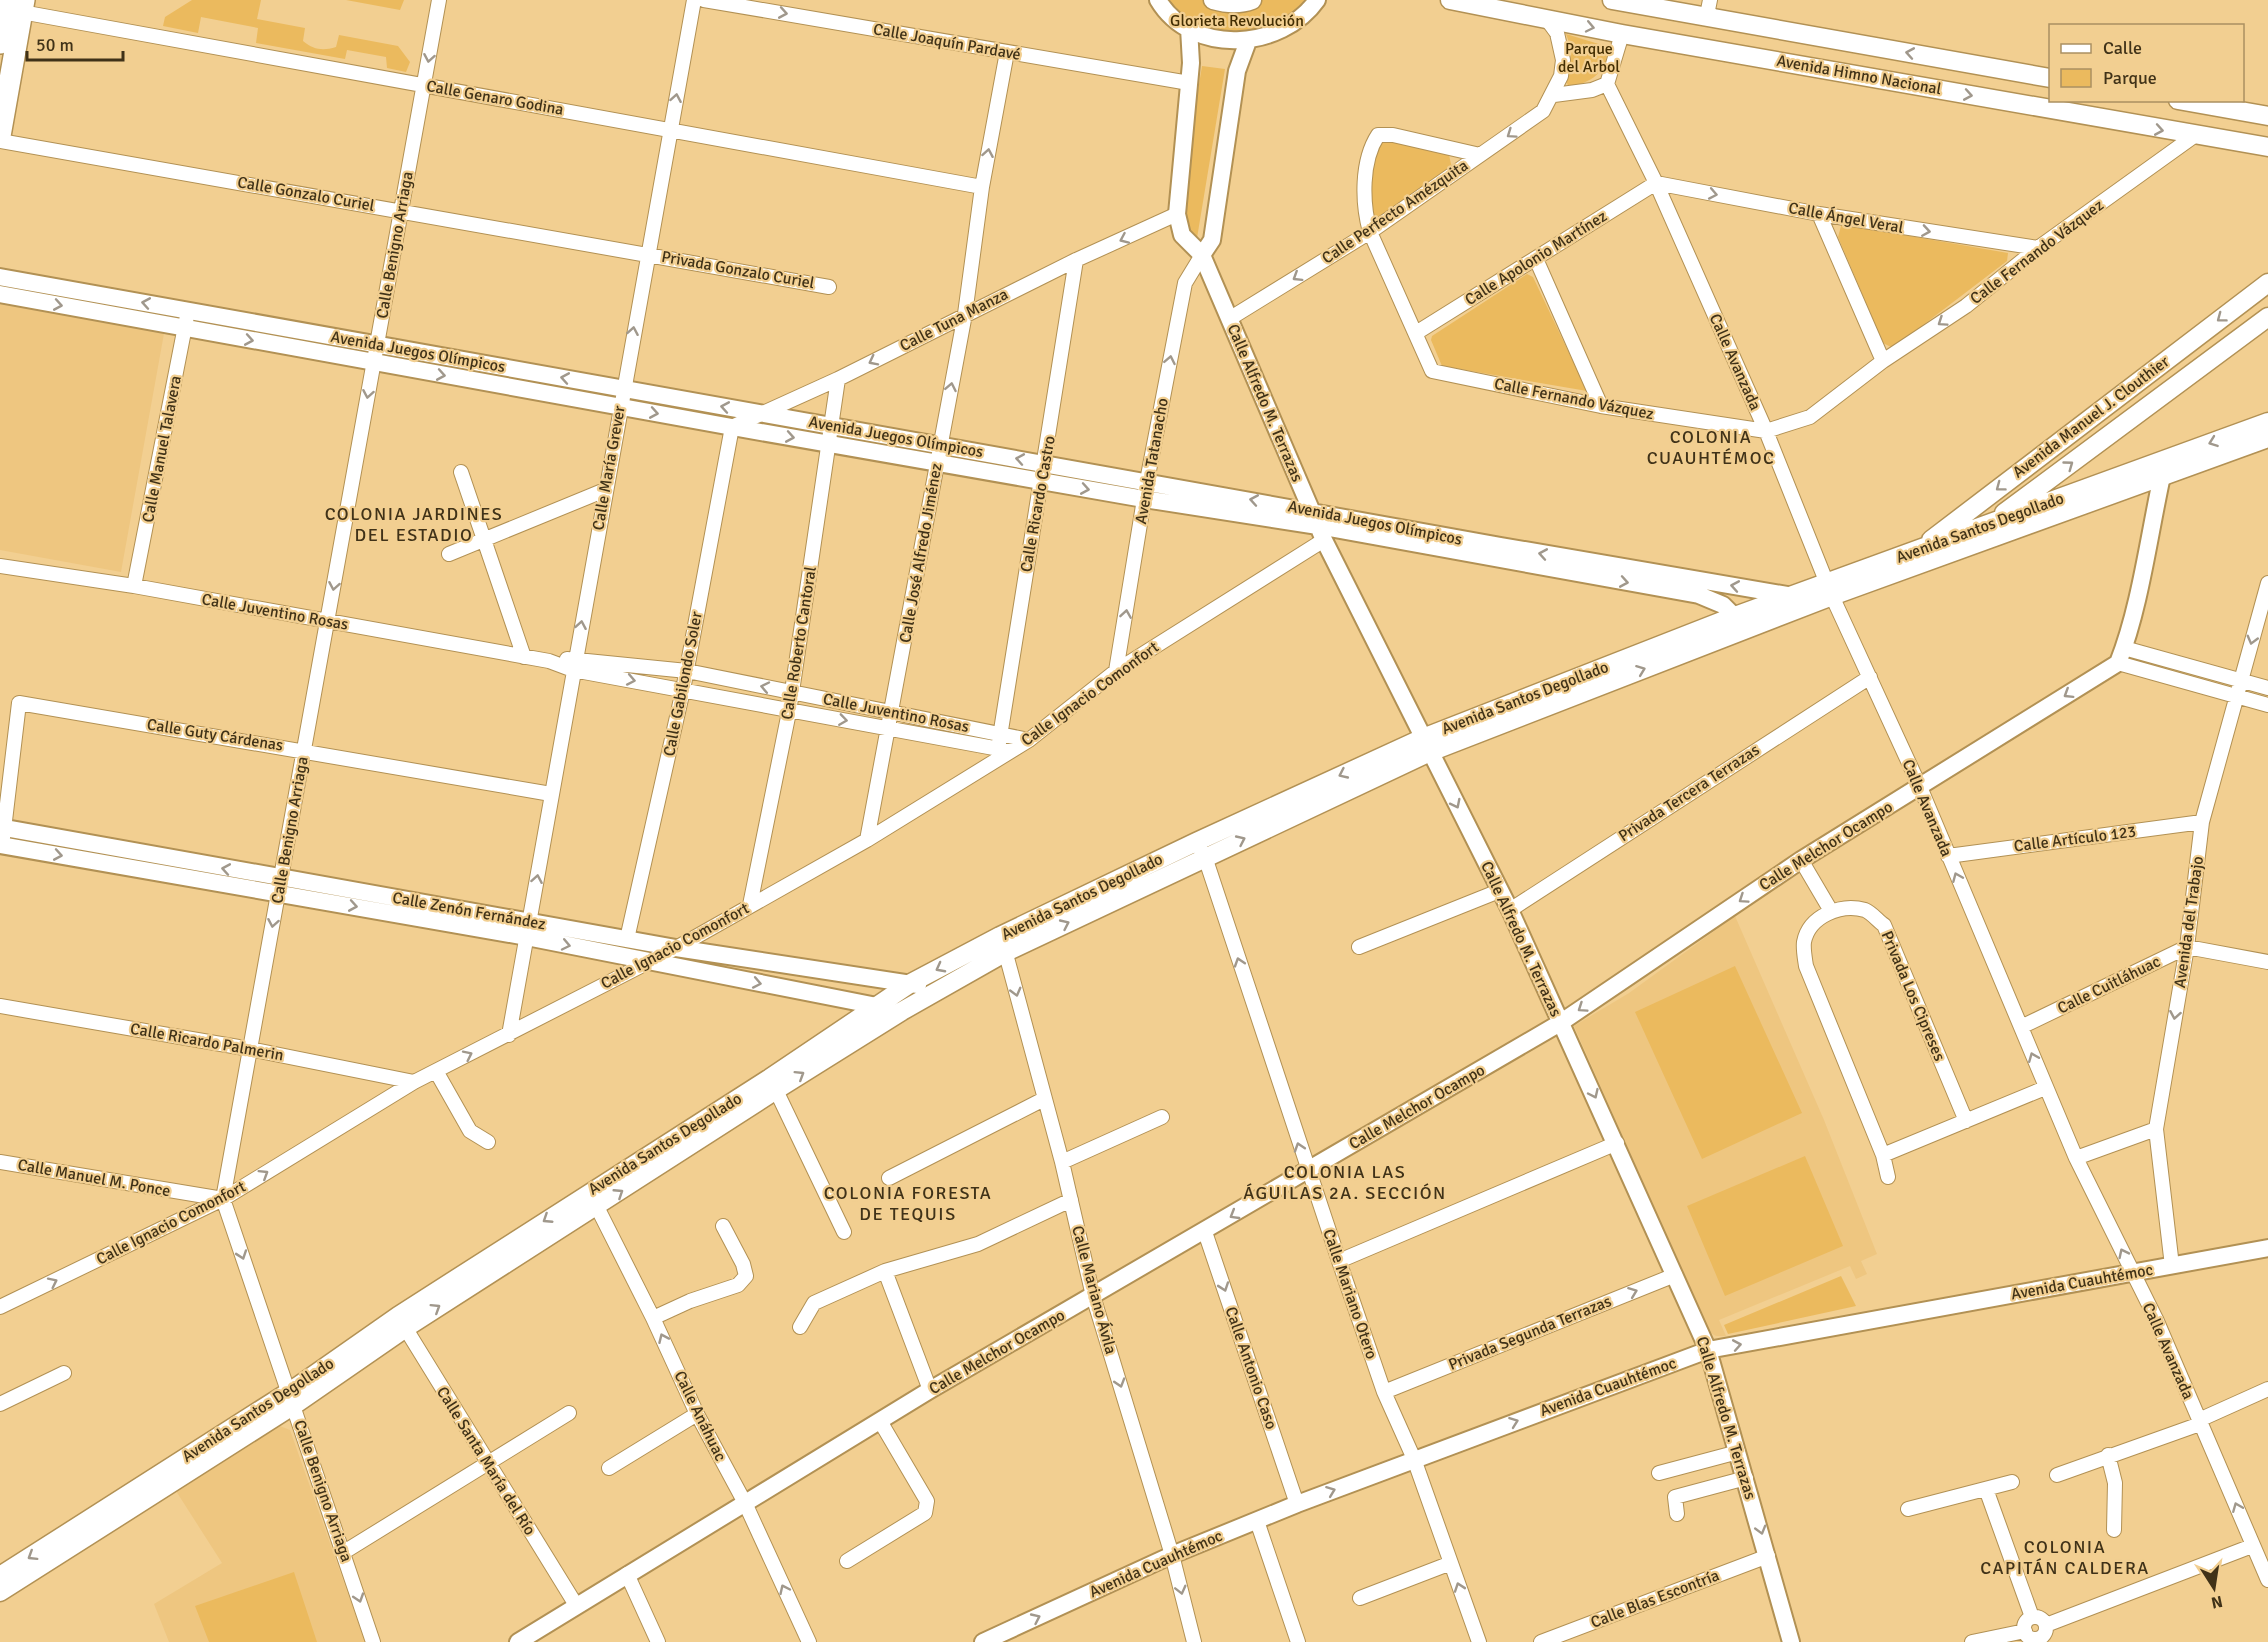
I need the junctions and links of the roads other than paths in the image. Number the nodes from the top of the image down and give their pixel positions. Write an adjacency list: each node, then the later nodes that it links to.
1 (439, 0): 21 (street, Calle Benigno Arriaga, one-way to 21)
2 (694, 0): 25 (street, Calle María Grever, one-way to 2)
3 (704, 0): 17 (street, Calle Joaquín Pardavé, one-way to 17)
4 (1158, 0): 14 (street)
5 (1213, 0): 6 (main road)
6 (1252, 0)
7 (1317, 0): 16 (street)
8 (1450, 0): 13 (main road, Avenida Himno Nacional)
9 (1612, 0): 10 (main road, Avenida Himno Nacional)
10 (1646, 3): 11 (main road, Avenida Himno Nacional)
11 (1711, 9): 18 (main road, Avenida Himno Nacional, one-way to 11)
12 (10, 16): 21 (street, Calle Genaro Godina); 26 (main road)
13 (1546, 18): 15 (main road, Avenida Himno Nacional, one-way to 15); 22 (street, Calle Perfecto Amézquita)
14 (1189, 28): 16 (street); 19 (street)
15 (1622, 34): 20 (street); 27 (main road, Avenida Himno Nacional, one-way to 27)
16 (1248, 41): 39 (street, Avenida Tatanacho)
17 (1006, 52): 19 (street, Calle Joaquín Pardavé); 32 (street, Calle José Alfredo Jiménez, one-way to 17)
18 (2049, 78)
19 (1189, 83): 34 (street)
20 (1607, 84): 22 (street); 31 (street, Calle Avanzada)
21 (424, 85): 25 (street, Calle Genaro Godina); 33 (street, Calle Benigno Arriaga)
22 (1554, 95): 30 (street, Calle Perfecto Amézquita, one-way to 30)
23 (2189, 102): 24 (main road)
24 (2268, 116)
25 (670, 130): 32 (street, Calle Genaro Godina); 38 (street, Calle María Grever)
26 (0, 136)
27 (2194, 136): 29 (main road, Avenida Himno Nacional); 37 (street, Calle Fernando Vázquez)
28 (0, 141): 33 (street, Calle Gonzalo Curiel)
29 (2268, 147)
30 (1480, 155): 36 (street, Calle Perfecto Amézquita); 36 (street, Calle Fernando Vázquez)
31 (1656, 183): 35 (street, Calle Ángel Veral, one-way to 35); 40 (street, Calle Apolonio Martínez); 65 (street, Calle Avanzada)
32 (982, 187): 47 (street, Calle José Alfredo Jiménez)
33 (401, 211): 38 (street, Calle Gonzalo Curiel); 52 (street, Calle Benigno Arriaga)
34 (1177, 214): 39 (street); 41 (street, Calle Tuna Manza, one-way to 41)
35 (1819, 214): 37 (street, Calle Ángel Veral, one-way to 37); 53 (street)
36 (1370, 232): 49 (street, Calle Perfecto Amézquita, one-way to 49); 51 (street, Calle Fernando Vázquez)
37 (2038, 248): 53 (street, Calle Fernando Vázquez, one-way to 53)
38 (647, 254): 44 (street, Privada Gonzalo Curiel); 56 (street, Calle María Grever, one-way to 38)
39 (1202, 255): 49 (street, Calle Alfredo M. Terrazas); 74 (street, Avenida Tatanacho, one-way to 39)
40 (1536, 259): 51 (street, Calle Apolonio Martínez); 58 (street)
41 (1076, 260): 47 (street, Calle Tuna Manza); 70 (street, Calle Ricardo Castro)
42 (0, 277): 46 (street, Avenida Juegos Olímpicos, one-way to 42)
43 (2268, 283): 57 (main road, Avenida Manuel J. Clouthier, one-way to 57)
44 (829, 287)
45 (0, 294): 50 (street, Avenida Juegos Olímpicos, one-way to 50)
46 (188, 310): 50 (street, Calle Manuel Talavera); 52 (street, Avenida Juegos Olímpicos)
47 (965, 314): 55 (street, Calle Tuna Manza, one-way to 55); 68 (street, Calle José Alfredo Jiménez, one-way to 47)
48 (2268, 317): 61 (main road, Avenida Manuel J. Clouthier)
49 (1228, 319): 78 (street, Calle Alfredo M. Terrazas)
50 (185, 328): 54 (street, Avenida Juegos Olímpicos, one-way to 54); 85 (street, Calle Manuel Talavera)
51 (1416, 333): 58 (street, Calle Fernando Vázquez)
52 (377, 345): 54 (street, Calle Benigno Arriaga); 56 (street, Avenida Juegos Olímpicos, one-way to 52)
53 (1884, 361): 65 (street, Calle Fernando Vázquez)
54 (374, 362): 59 (street, Avenida Juegos Olímpicos, one-way to 59); 88 (street, Calle Benigno Arriaga, one-way to 88)
55 (838, 379): 60 (street, Calle Tuna Manza); 63 (street, Calle Roberto Cantoral)
56 (623, 389): 59 (street, Calle María Grever); 60 (street, Avenida Juegos Olímpicos, one-way to 56)
57 (2122, 394): 61 (main road); 81 (main road, Avenida Manuel J. Clouthier, one-way to 81)
58 (1601, 406): 65 (street, Calle Fernando Vázquez)
59 (619, 407): 64 (street, Avenida Juegos Olímpicos, one-way to 64); 75 (street, Calle María Grever)
60 (764, 414): 63 (street, Avenida Juegos Olímpicos); 64 (street, Calle Tuna Manza)
61 (2138, 415): 77 (main road, Avenida Manuel J. Clouthier, one-way to 61)
62 (2268, 422): 71 (main road, Avenida Santos Degollado, one-way to 71)
63 (831, 425): 67 (street, Calle Roberto Cantoral); 68 (street, Avenida Juegos Olímpicos)
64 (732, 427): 67 (street, Avenida Juegos Olímpicos, one-way to 67); 93 (street, Calle Gabilondo Soler)
65 (1766, 431): 86 (street, Calle Avanzada)
66 (2268, 438): 71 (main road, Avenida Santos Degollado)
67 (830, 444): 69 (street, Avenida Juegos Olímpicos); 99 (street, Calle Roberto Cantoral)
68 (941, 445): 69 (street, Calle José Alfredo Jiménez); 70 (street, Avenida Juegos Olímpicos, one-way to 68)
69 (938, 463): 73 (street, Avenida Juegos Olímpicos); 103 (street, Calle José Alfredo Jiménez)
70 (1045, 463): 73 (street, Calle Ricardo Castro); 74 (street, Avenida Juegos Olímpicos)
71 (2159, 469): 77 (main road, Avenida Santos Degollado); 80 (main road, Avenida Santos Degollado); 90 (street)
72 (461, 472): 79 (street)
73 (1042, 481): 76 (street, Avenida Juegos Olímpicos, one-way to 76); 105 (street, Calle Ricardo Castro)
74 (1147, 481): 76 (street, Avenida Tatanacho); 78 (street, Avenida Juegos Olímpicos, one-way to 74)
75 (605, 490): 79 (street); 92 (street, Calle María Grever, one-way to 75)
76 (1144, 499): 78 (street, Avenida Juegos Olímpicos); 94 (street, Avenida Tatanacho, one-way to 76)
77 (1987, 525): 80 (main road, Avenida Manuel J. Clouthier); 81 (main road, Avenida Santos Degollado)
78 (1318, 526): 87 (street, Avenida Juegos Olímpicos, one-way to 78); 89 (street, Avenida Juegos Olímpicos, one-way to 89); 94 (street, Calle Ignacio Comonfort); 107 (street, Calle Alfredo M. Terrazas)
79 (484, 538): 82 (street); 91 (street)
80 (1955, 551): 86 (main road, Avenida Santos Degollado)
81 (1915, 552): 86 (main road, Avenida Santos Degollado)
82 (449, 554)
83 (0, 566): 85 (street, Calle Juventino Rosas)
84 (2268, 583): 96 (street, Avenida del Trabajo, one-way to 96)
85 (134, 586): 88 (street, Calle Juventino Rosas)
86 (1830, 590): 87 (main road, Avenida Santos Degollado); 89 (main road, Avenida Santos Degollado); 95 (street, Calle Avanzada)
87 (1793, 596): 89 (main road, Avenida Santos Degollado)
88 (327, 621): 91 (street, Calle Juventino Rosas); 108 (street, Calle Benigno Arriaga)
89 (1740, 622): 107 (main road, Avenida Santos Degollado)
90 (2121, 655): 96 (street); 100 (street); 110 (street, Calle Melchor Ocampo, one-way to 110)
91 (524, 657): 92 (street, Calle Juventino Rosas)
92 (574, 664): 93 (street, Calle Juventino Rosas); 98 (street, Calle Juventino Rosas, one-way to 98); 111 (street, Calle María Grever)
93 (687, 671): 98 (street, Calle Gabilondo Soler); 99 (street, Calle Juventino Rosas, one-way to 93)
94 (1116, 671): 106 (street, Calle Ignacio Comonfort)
95 (1870, 677): 110 (street, Calle Avanzada); 122 (street, Privada Tercera Terrazas)
96 (2241, 682): 97 (street); 100 (street, Avenida del Trabajo)
97 (2268, 688)
98 (683, 690): 102 (street, Calle Juventino Rosas); 125 (street, Calle Gabilondo Soler)
99 (792, 693): 102 (street, Calle Roberto Cantoral); 103 (street, Calle Juventino Rosas)
100 (2236, 698): 101 (street); 112 (street, Avenida del Trabajo)
101 (2268, 705)
102 (789, 712): 104 (street, Calle Juventino Rosas, one-way to 104); 121 (street, Calle Roberto Cantoral)
103 (892, 712): 104 (street, Calle José Alfredo Jiménez); 105 (street, Calle Juventino Rosas)
104 (890, 727): 109 (street, Calle Juventino Rosas); 114 (street, Calle José Alfredo Jiménez)
105 (998, 732): 106 (street, Calle Juventino Rosas); 109 (street, Calle Ricardo Castro)
106 (1029, 740): 109 (street, Calle Ignacio Comonfort)
107 (1426, 745): 116 (main road, Avenida Santos Degollado); 120 (street, Calle Alfredo M. Terrazas, one-way to 120)
108 (304, 750): 111 (street, Calle Guty Cárdenas); 113 (street, Calle Guty Cárdenas); 119 (street, Calle Benigno Arriaga)
109 (1004, 750): 114 (street, Calle Ignacio Comonfort)
110 (1920, 787): 117 (street, Calle Avanzada); 118 (street, Calle Melchor Ocampo)
111 (552, 794): 124 (street, Calle María Grever, one-way to 111)
112 (2202, 822): 117 (street, Calle Artículo 123); 128 (street, Avenida del Trabajo)
113 (1, 827): 115 (street); 119 (street, Calle Zenón Fernández, one-way to 113)
114 (867, 840): 121 (street, Calle Ignacio Comonfort)
115 (1, 846): 119 (street, Calle Zenón Fernández, one-way to 119)
116 (1201, 849): 126 (main road, Avenida Santos Degollado); 155 (street, Calle Mariano Otero, one-way to 116)
117 (1948, 856): 138 (street, Calle Avanzada, one-way to 117)
118 (1801, 860): 123 (street); 137 (street, Calle Melchor Ocampo, one-way to 137)
119 (280, 886): 124 (street, Calle Zenón Fernández); 140 (street, Calle Benigno Arriaga, one-way to 140)
120 (1499, 891): 122 (street, Calle Alfredo M. Terrazas); 127 (street)
121 (750, 905): 129 (street, Calle Ignacio Comonfort)
122 (1510, 910): 137 (street, Calle Alfredo M. Terrazas)
123 (1831, 911): 147 (street, Privada Los Cipreses); 151 (street)
124 (528, 929): 125 (street, Calle Zenón Fernández); 130 (street, Calle Zenón Fernández, one-way to 130); 139 (street, Calle María Grever)
125 (627, 939): 129 (street, Calle Zenón Fernández)
126 (1003, 944): 132 (main road, Avenida Santos Degollado, one-way to 132); 133 (main road, Avenida Santos Degollado); 145 (street, Calle Mariano Ávila, one-way to 145)
127 (1359, 947)
128 (2187, 947): 131 (street); 138 (street, Calle Cuitláhuac); 148 (street, Avenida del Trabajo, one-way to 148)
129 (676, 948): 130 (street, Calle Ignacio Comonfort); 132 (street, Calle Zenón Fernández)
130 (646, 962): 135 (street, Calle Zenón Fernández, one-way to 135); 139 (street, Calle Ignacio Comonfort)
131 (2268, 962)
132 (911, 983): 133 (street, Calle Zenón Fernández); 135 (main road, Avenida Santos Degollado)
133 (939, 988): 136 (main road, Avenida Santos Degollado)
134 (0, 1006): 140 (street, Calle Ricardo Palmerin)
135 (878, 1006): 136 (street, Calle Zenón Fernández); 143 (main road, Avenida Santos Degollado)
136 (902, 1011): 143 (main road, Avenida Santos Degollado, one-way to 136)
137 (1560, 1023): 150 (street, Calle Alfredo M. Terrazas, one-way to 150); 155 (street, Calle Melchor Ocampo)
138 (2021, 1027): 144 (street, Calle Avanzada, one-way to 138)
139 (509, 1035): 141 (street, Calle Ignacio Comonfort, one-way to 139)
140 (250, 1049): 142 (street, Calle Ricardo Palmerin); 158 (street, Calle Benigno Arriaga)
141 (436, 1071): 142 (street, Calle Ignacio Comonfort); 149 (street)
142 (414, 1082): 158 (street, Calle Ignacio Comonfort, one-way to 142)
143 (773, 1084): 159 (main road, Avenida Santos Degollado); 162 (street)
144 (2045, 1088): 147 (street); 152 (street, Calle Avanzada)
145 (1044, 1099): 154 (street, Calle Mariano Ávila); 157 (street)
146 (1162, 1117): 154 (street)
147 (1966, 1121): 151 (street)
148 (2156, 1129): 152 (street); 166 (street, Avenida del Trabajo)
149 (489, 1142)
150 (1617, 1143): 165 (street); 169 (street, Calle Alfredo M. Terrazas)
151 (1883, 1155): 156 (street)
152 (2076, 1158): 168 (street, Calle Avanzada, one-way to 152)
153 (0, 1162): 158 (street, Calle Manuel M. Ponce)
154 (1062, 1162): 160 (street, Calle Mariano Ávila)
155 (1307, 1171): 163 (street, Calle Melchor Ocampo, one-way to 163); 165 (street, Calle Mariano Otero)
156 (1888, 1177)
157 (889, 1178)
158 (223, 1199): 171 (street, Calle Ignacio Comonfort, one-way to 158); 180 (street, Calle Benigno Arriaga, one-way to 180)
159 (593, 1199): 172 (street, Calle Anáhuac); 173 (main road, Avenida Santos Degollado)
160 (1071, 1200): 167 (street); 170 (street, Calle Mariano Ávila)
161 (723, 1226): 172 (street)
162 (844, 1232)
163 (1205, 1232): 170 (street, Calle Melchor Ocampo); 197 (street, Calle Antonio Caso, one-way to 197)
164 (2268, 1248): 166 (street, Avenida Cuauhtémoc)
165 (1339, 1262): 179 (street, Calle Mariano Otero)
166 (2172, 1266): 168 (street, Avenida Cuauhtémoc)
167 (885, 1271): 174 (street); 178 (street)
168 (2133, 1273): 175 (street, Avenida Cuauhtémoc, one-way to 168); 185 (street, Calle Avanzada)
169 (1675, 1275): 175 (street, Calle Alfredo M. Terrazas); 179 (street, Privada Segunda Terrazas, one-way to 169)
170 (1093, 1296): 178 (street, Calle Melchor Ocampo); 204 (street, Calle Mariano Ávila, one-way to 204)
171 (0, 1307)
172 (653, 1318): 183 (street, Calle Anáhuac, one-way to 172)
173 (401, 1322): 180 (main road, Avenida Santos Degollado); 189 (street, Calle Santa María del Río)
174 (800, 1327)
175 (1708, 1350): 186 (street, Calle Alfredo M. Terrazas); 188 (street, Avenida Cuauhtémoc, one-way to 175)
176 (64, 1373): 181 (street)
177 (2268, 1389): 185 (street)
178 (930, 1390): 184 (street, Calle Melchor Ocampo)
179 (1384, 1392): 188 (street, Calle Mariano Otero)
180 (291, 1398): 203 (street, Calle Benigno Arriaga); 209 (main road, Avenida Santos Degollado, one-way to 209); 211 (main road, Avenida Santos Degollado)
181 (0, 1404)
182 (569, 1413): 189 (street)
183 (697, 1414): 190 (street); 196 (street, Calle Anáhuac)
184 (880, 1420): 196 (street, Calle Melchor Ocampo); 206 (street)
185 (2200, 1422): 187 (street); 202 (street, Calle Avanzada, one-way to 185)
186 (1738, 1452): 191 (street); 193 (street, Calle Alfredo M. Terrazas)
187 (2108, 1455): 192 (street); 201 (street)
188 (1414, 1459): 197 (street, Avenida Cuauhtémoc, one-way to 188); 207 (street, Calle Mariano Otero)
189 (487, 1465): 203 (street); 213 (street, Calle Santa María del Río)
190 (609, 1467)
191 (1659, 1473)
192 (2057, 1475)
193 (1746, 1478): 199 (street); 205 (street, Calle Alfredo M. Terrazas, one-way to 205)
194 (2012, 1482): 195 (street)
195 (1986, 1489): 198 (street); 214 (street)
196 (745, 1503): 208 (street, Calle Melchor Ocampo); 221 (street, Calle Anáhuac, one-way to 196)
197 (1297, 1504): 200 (street, Avenida Cuauhtémoc)
198 (1908, 1509)
199 (1677, 1515)
200 (1257, 1521): 204 (street, Avenida Cuauhtémoc); 224 (street)
201 (2114, 1530)
202 (2252, 1546): 210 (street, Calle Avanzada); 215 (street)
203 (344, 1552): 218 (street, Calle Benigno Arriaga, one-way to 218)
204 (1172, 1555): 222 (street, Avenida Cuauhtémoc, one-way to 204); 223 (street, Calle Mariano Ávila, one-way to 223)
205 (1768, 1556): 226 (street, Calle Blas Escontría); 227 (street, Calle Alfredo M. Terrazas)
206 (847, 1561)
207 (1451, 1563): 212 (street); 225 (street, Calle Mariano Otero, one-way to 207)
208 (627, 1574): 213 (street, Calle Melchor Ocampo); 220 (street)
209 (0, 1576)
210 (2268, 1580)
211 (0, 1592)
212 (1360, 1598)
213 (576, 1605): 219 (street, Calle Melchor Ocampo)
214 (2032, 1617): 215 (street); 216 (street)
215 (2046, 1625): 217 (street)
216 (2025, 1630): 217 (street); 228 (street)
217 (2039, 1640)
218 (373, 1642)
219 (518, 1642)
220 (658, 1642)
221 (808, 1642)
222 (983, 1642)
223 (1194, 1642)
224 (1298, 1642)
225 (1479, 1642)
226 (1541, 1642)
227 (1791, 1642)
228 (1972, 1642)

